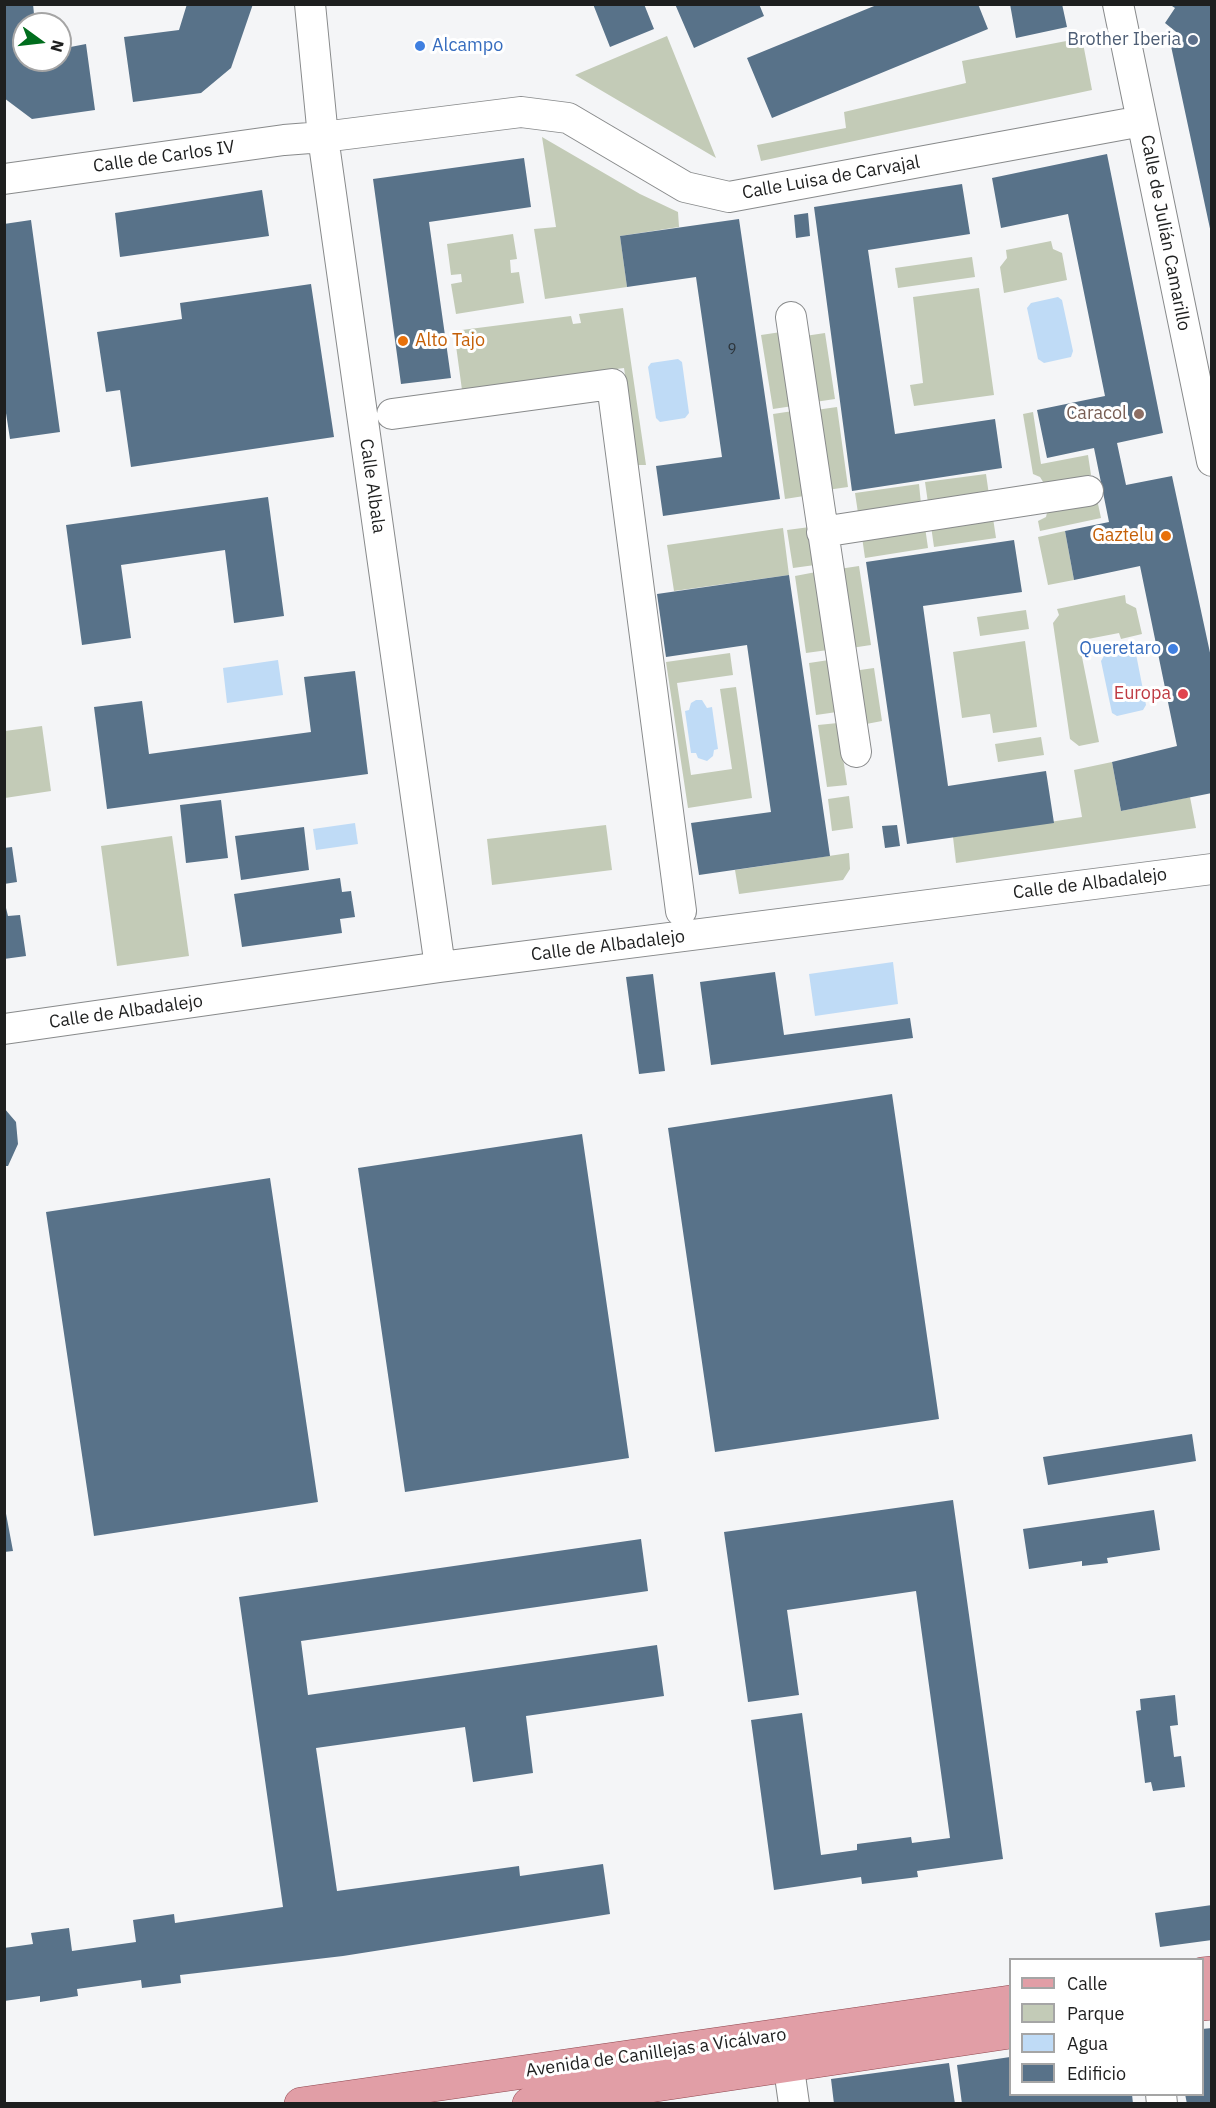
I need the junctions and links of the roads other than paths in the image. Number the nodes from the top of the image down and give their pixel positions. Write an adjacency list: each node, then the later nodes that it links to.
1 (310, 4): 4 (street, Calle Albala)
2 (1118, 4): 3 (street, Calle de Julián Camarillo)
3 (1142, 121): 4 (street, Calle Luisa de Carvajal); 8 (street, Calle de Julián Camarillo)
4 (323, 137): 5 (street, Calle de Carlos IV); 14 (street, Calle Albala)
5 (4, 179)
6 (791, 317): 10 (street)
7 (392, 414): 13 (street)
8 (1212, 461)
9 (1088, 491): 10 (street)
10 (822, 532): 11 (street)
11 (856, 752)
12 (1212, 869): 14 (street, Calle de Albadalejo)
13 (681, 911)
14 (440, 968): 15 (street, Calle de Albadalejo)
15 (4, 1029)
16 (1009, 2002): 18 (main road, Avenida de Canillejas a Vicálvaro)
17 (1009, 2032): 19 (main road, Avenida de Canillejas a Vicálvaro)
18 (784, 2034): 19 (street); 20 (main road, Avenida de Canillejas a Vicálvaro)
19 (788, 2067): 21 (main road, Avenida de Canillejas a Vicálvaro); 22 (street)
20 (301, 2103)
21 (530, 2103)
22 (794, 2103)

